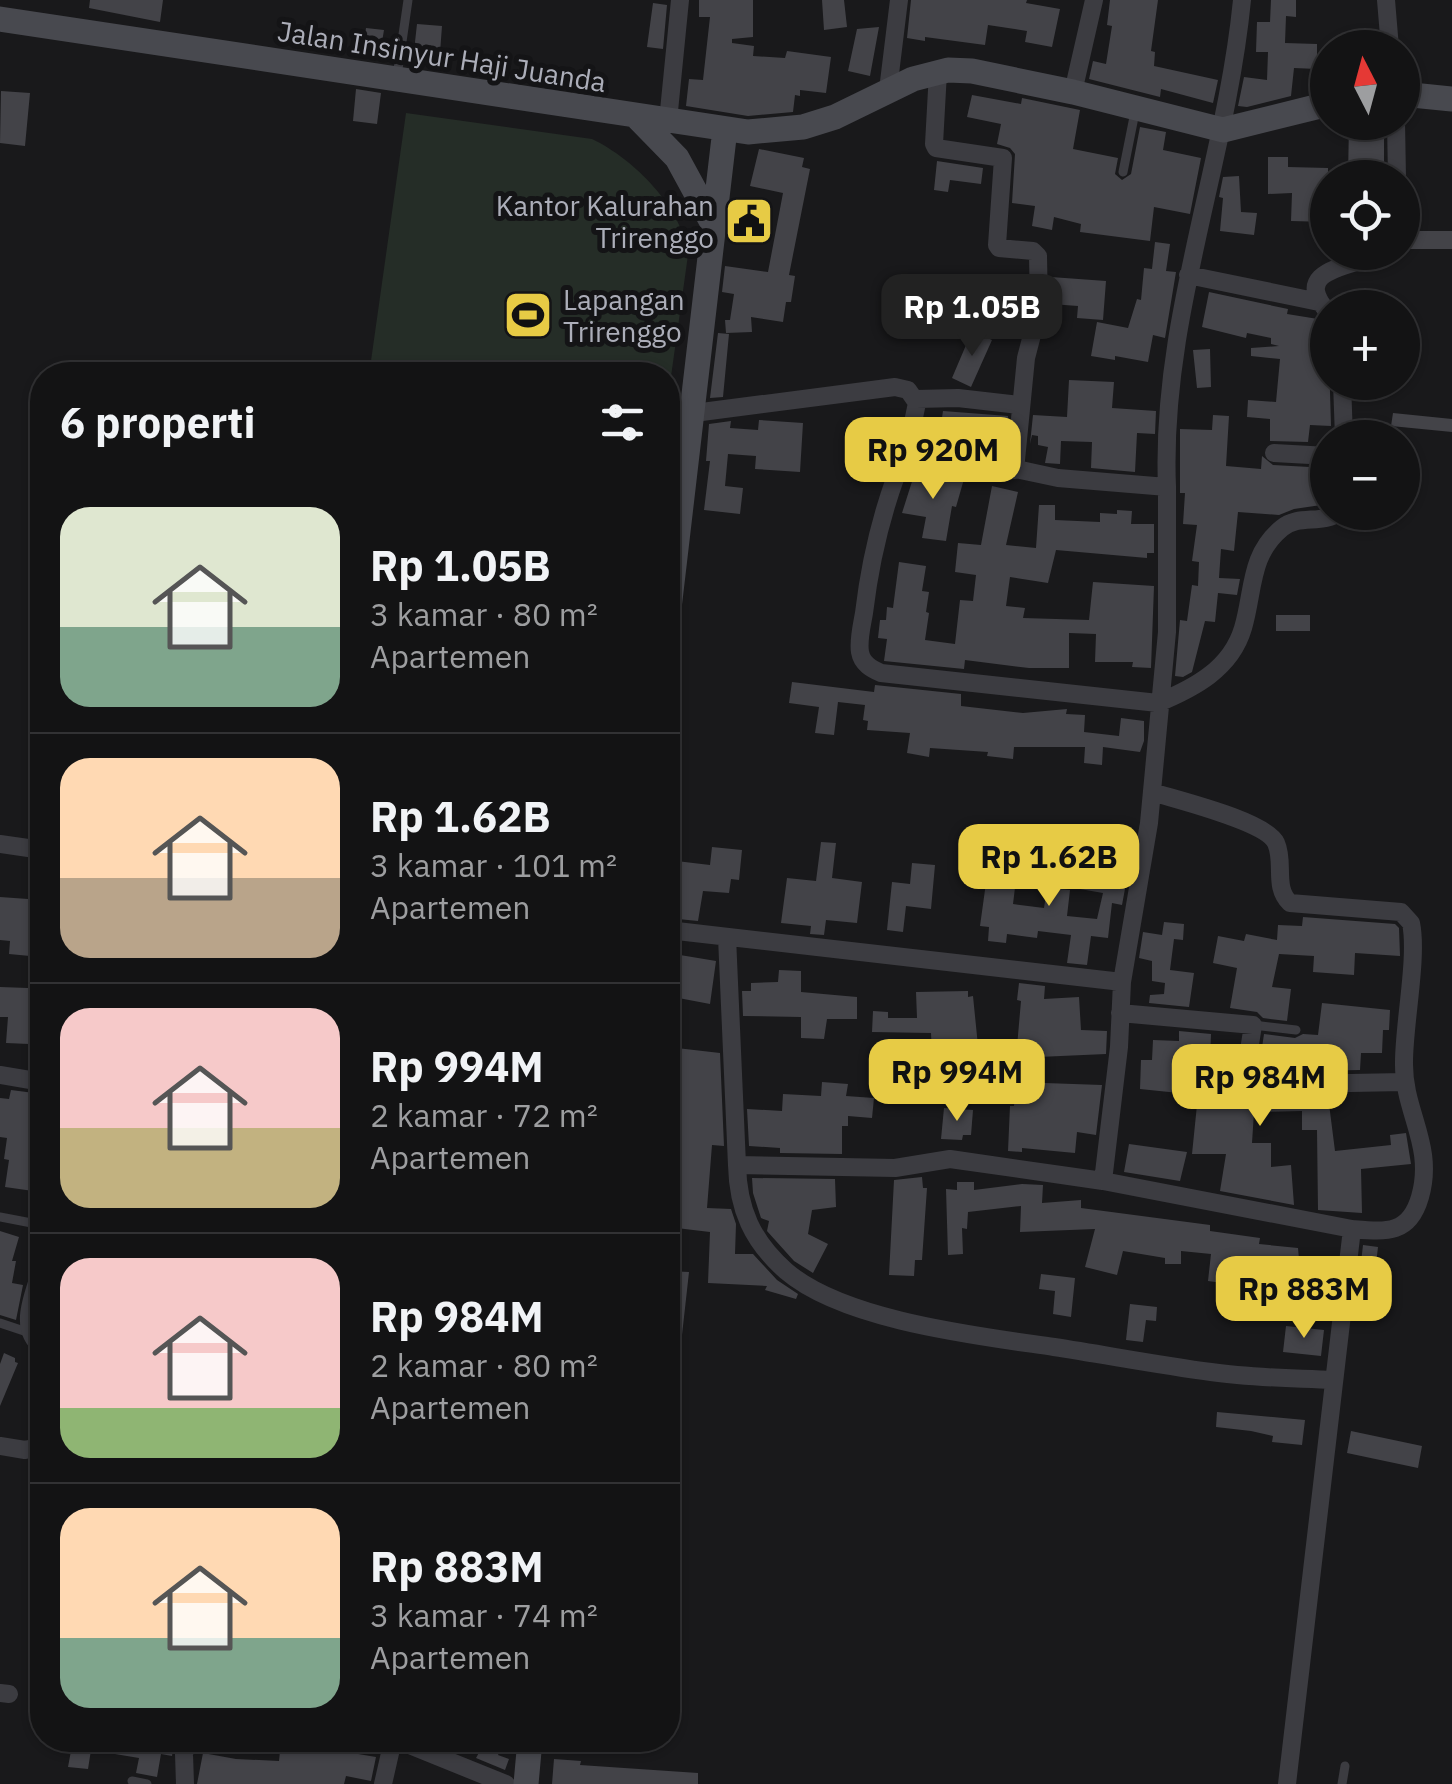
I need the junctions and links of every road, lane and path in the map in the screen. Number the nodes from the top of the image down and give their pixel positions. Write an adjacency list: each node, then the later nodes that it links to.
1 (408, 0): 10 (lane)
2 (680, 0): 18 (street)
3 (899, 0): 11 (street)
4 (1094, 0): 12 (street)
5 (1242, 0): 20 (street)
6 (1386, 0): 8 (street)
7 (0, 19): 10 (main road, Jalan Insinyur Haji Juanda)
8 (1388, 30)
9 (938, 72): 11 (main road, Jalan Insinyur Haji Juanda); 12 (main road, Jalan Insinyur Haji Juanda); 26 (street)
10 (397, 80): 17 (main road, Jalan Insinyur Haji Juanda)
11 (888, 90): 19 (main road, Jalan Insinyur Haji Juanda)
12 (1073, 92): 16 (main road, Jalan Insinyur Haji Juanda)
13 (1420, 95): 14 (main road)
14 (1452, 98)
15 (1310, 108): 20 (main road, Jalan Insinyur Haji Juanda)
16 (1136, 109): 20 (main road, Jalan Insinyur Haji Juanda); 21 (lane)
17 (637, 117): 18 (main road, Jalan Insinyur Haji Juanda); 22 (main road, Jalan Insinyur Haji Juanda)
18 (668, 121): 19 (main road, Jalan Insinyur Haji Juanda)
19 (725, 129): 22 (main road)
20 (1223, 130): 23 (street)
21 (1123, 172)
22 (714, 226): 27 (main road)
23 (1188, 275): 24 (street); 32 (street)
24 (1310, 305)
25 (916, 400): 26 (street); 27 (street); 28 (street)
26 (1020, 404): 31 (street)
27 (694, 413): 34 (main road)
28 (908, 446): 31 (street); 35 (street)
29 (1274, 454): 30 (street)
30 (1310, 455)
31 (1015, 470): 32 (street)
32 (1168, 488): 35 (street)
33 (1310, 519): 35 (street)
34 (680, 523)
35 (1158, 703): 36 (street)
36 (1152, 792): 41 (street); 47 (street)
37 (0, 844): 38 (street)
38 (30, 848)
39 (680, 931): 40 (street)
40 (726, 937): 41 (street); 48 (street)
41 (1122, 982): 42 (street)
42 (1120, 1013): 43 (street); 49 (street)
43 (1253, 1025): 44 (lane); 47 (street)
44 (1296, 1030)
45 (0, 1074): 46 (street)
46 (30, 1080)
47 (1404, 1082): 52 (street)
48 (738, 1164): 49 (street); 55 (street)
49 (1102, 1181): 52 (street)
50 (0, 1217): 51 (lane)
51 (30, 1223)
52 (1352, 1229): 55 (street)
53 (0, 1324): 54 (lane)
54 (30, 1337)
55 (1332, 1380): 69 (street)
56 (0, 1446): 57 (street)
57 (30, 1449)
58 (185, 1752): 65 (street)
59 (391, 1752): 66 (street)
60 (425, 1752): 67 (street)
61 (529, 1752): 68 (main road)
62 (1345, 1766): 70 (lane)
63 (132, 1781): 64 (lane)
64 (147, 1784)
65 (185, 1784)
66 (382, 1784)
67 (506, 1784)
68 (526, 1784)
69 (1287, 1784)
70 (1342, 1784)

